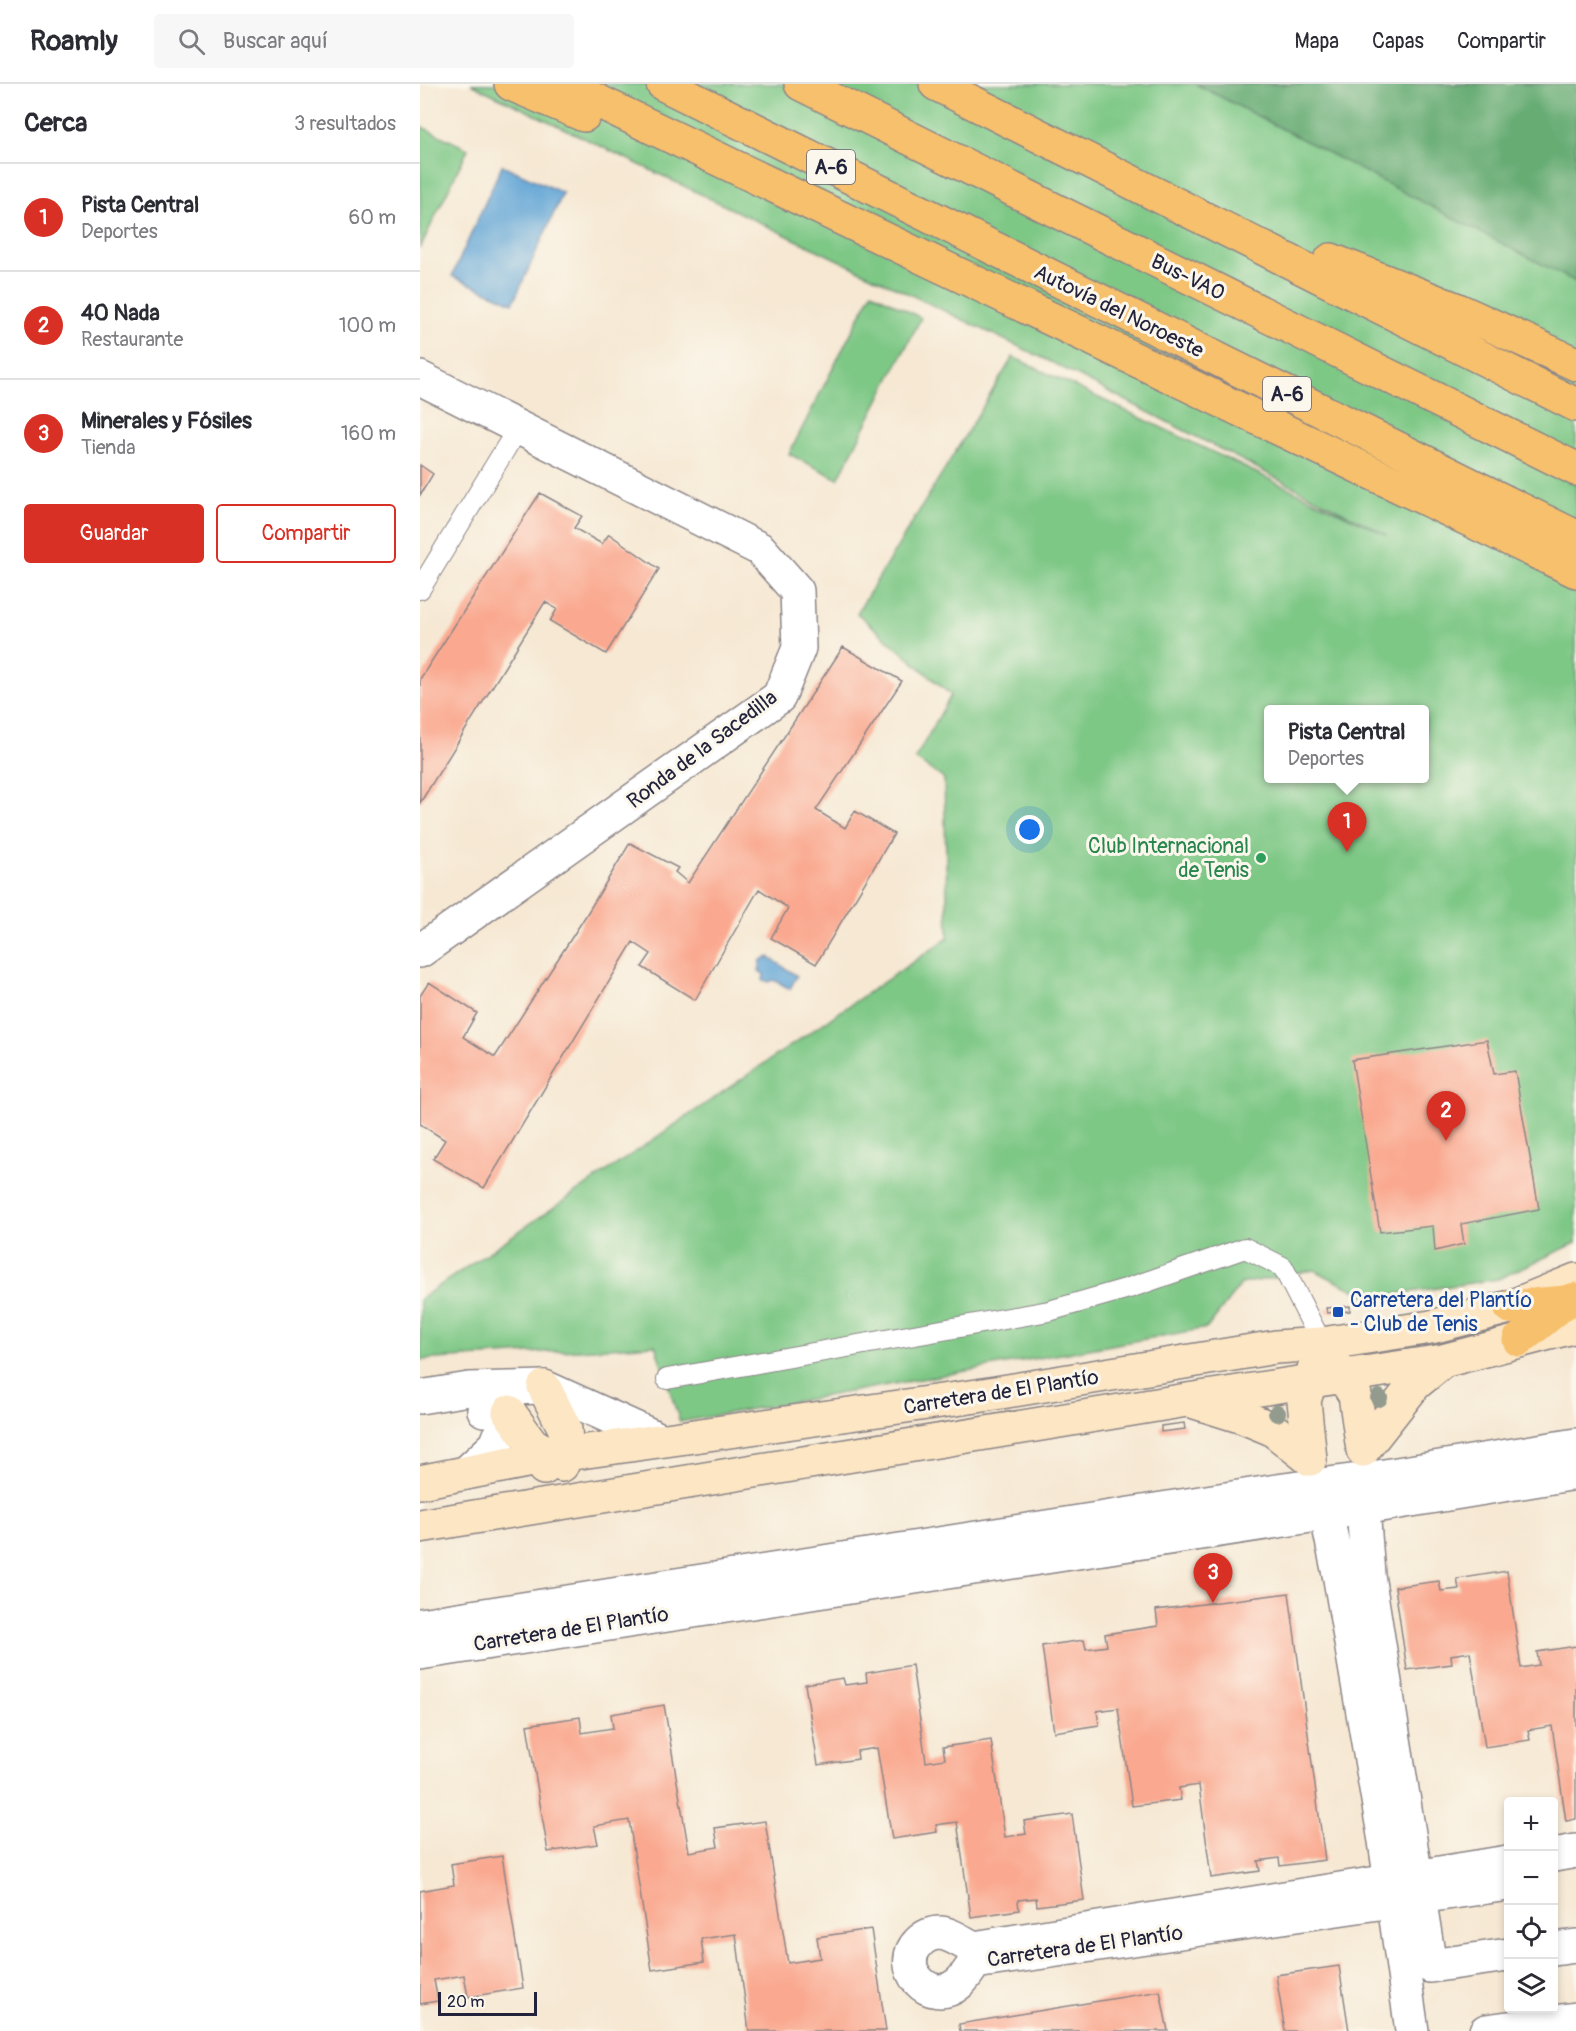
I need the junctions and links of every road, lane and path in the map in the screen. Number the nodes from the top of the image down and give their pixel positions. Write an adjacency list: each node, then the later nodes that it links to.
1 (511, 84): 7 (highway)
2 (562, 84): 7 (highway)
3 (663, 84): 13 (highway, Autovía del Noroeste / A-6)
4 (801, 84): 12 (highway, Bus-VAO)
5 (936, 84): 6 (highway)
6 (1153, 191): 8 (highway); 10 (highway)
7 (983, 288): 14 (highway)
8 (1576, 364)
9 (420, 378): 11 (street, Ronda de la Sacedilla)
10 (1576, 405)
11 (518, 428): 15 (lane); 16 (street, Ronda de la Sacedilla)
12 (1576, 469)
13 (1576, 537)
14 (1576, 571)
15 (420, 590)
16 (420, 951)
17 (1573, 1302): 18 (highway); 19 (highway)
18 (1510, 1307): 20 (street, Carretera de El Plantío)
19 (1519, 1340): 21 (street, Carretera de El Plantío)
20 (1322, 1344): 22 (street); 23 (lane); 24 (street); 30 (street, Carretera de El Plantío)
21 (1443, 1361): 22 (street, Carretera de El Plantío); 36 (street)
22 (1344, 1377): 24 (street, Carretera de El Plantío); 36 (street)
23 (667, 1379)
24 (1311, 1380): 27 (street, Carretera de El Plantío); 38 (street)
25 (544, 1387): 26 (street); 30 (street); 32 (street)
26 (420, 1397)
27 (1187, 1400): 33 (street, Carretera de El Plantío); 38 (street)
28 (509, 1412): 29 (street); 32 (street); 34 (street)
29 (420, 1420)
30 (662, 1440): 32 (street, Carretera de El Plantío)
31 (1576, 1445): 36 (street, Carretera de El Plantío)
32 (552, 1456): 33 (street); 34 (street, Carretera de El Plantío); 39 (street)
33 (792, 1465): 40 (street, Carretera de El Plantío)
34 (466, 1473): 37 (street, Carretera de El Plantío)
35 (1576, 1473): 36 (street, Carretera de El Plantío)
36 (1364, 1479): 38 (street, Carretera de El Plantío); 49 (street)
37 (420, 1482)
38 (1317, 1486): 41 (street, Carretera de El Plantío); 42 (street, Carretera de El Plantío); 49 (street)
39 (420, 1494)
40 (420, 1526)
41 (420, 1625)
42 (420, 1653)
43 (1576, 1851): 44 (street)
44 (1558, 1854)
45 (1504, 1863): 49 (street, Carretera de El Plantío)
46 (1576, 1874): 47 (street)
47 (1558, 1876)
48 (1504, 1884): 49 (street, Carretera de El Plantío)
49 (1405, 1889): 49 (street, Carretera de El Plantío); 52 (street); 54 (street)
50 (1576, 1946): 51 (street)
51 (1558, 1948)
52 (1504, 1956)
53 (1576, 2019): 55 (street)
54 (1412, 2031)
55 (1486, 2031)

